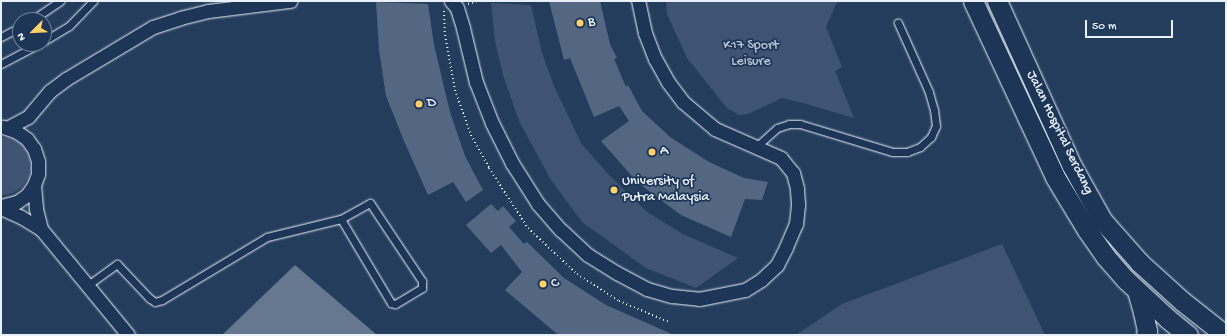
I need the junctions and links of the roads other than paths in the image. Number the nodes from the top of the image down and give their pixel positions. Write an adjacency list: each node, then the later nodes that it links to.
1 (60, 1): 9 (lane)
2 (93, 1): 13 (lane)
3 (290, 1): 8 (street)
4 (451, 1): 19 (street)
5 (638, 1): 19 (street)
6 (973, 1): 25 (main road, Jalan Hospital Serdang)
7 (997, 1): 26 (main road, Jalan Hospital Serdang)
8 (208, 6): 16 (street)
9 (44, 12)
10 (898, 23): 19 (lane)
11 (12, 31): 12 (lane)
12 (1, 36)
13 (52, 36)
14 (24, 52): 15 (lane)
15 (1, 64)
16 (28, 118): 17 (street); 18 (street)
17 (4, 127): 18 (street)
18 (27, 139): 20 (street)
19 (756, 147)
20 (34, 185): 21 (street); 23 (street)
21 (1, 207): 23 (street)
22 (342, 219): 22 (lane); 24 (lane)
23 (41, 229): 24 (street)
24 (88, 285): 30 (street)
25 (1137, 291): 28 (main road, Jalan Hospital Serdang); 31 (main road)
26 (1182, 301): 27 (main road, Jalan Hospital Serdang); 28 (main road)
27 (1199, 314): 29 (main road); 33 (main road, Jalan Hospital Serdang)
28 (1168, 320): 29 (main road, Jalan Hospital Serdang); 32 (main road)
29 (1185, 334)
30 (128, 335)
31 (1146, 335)
32 (1156, 335)
33 (1225, 335)

